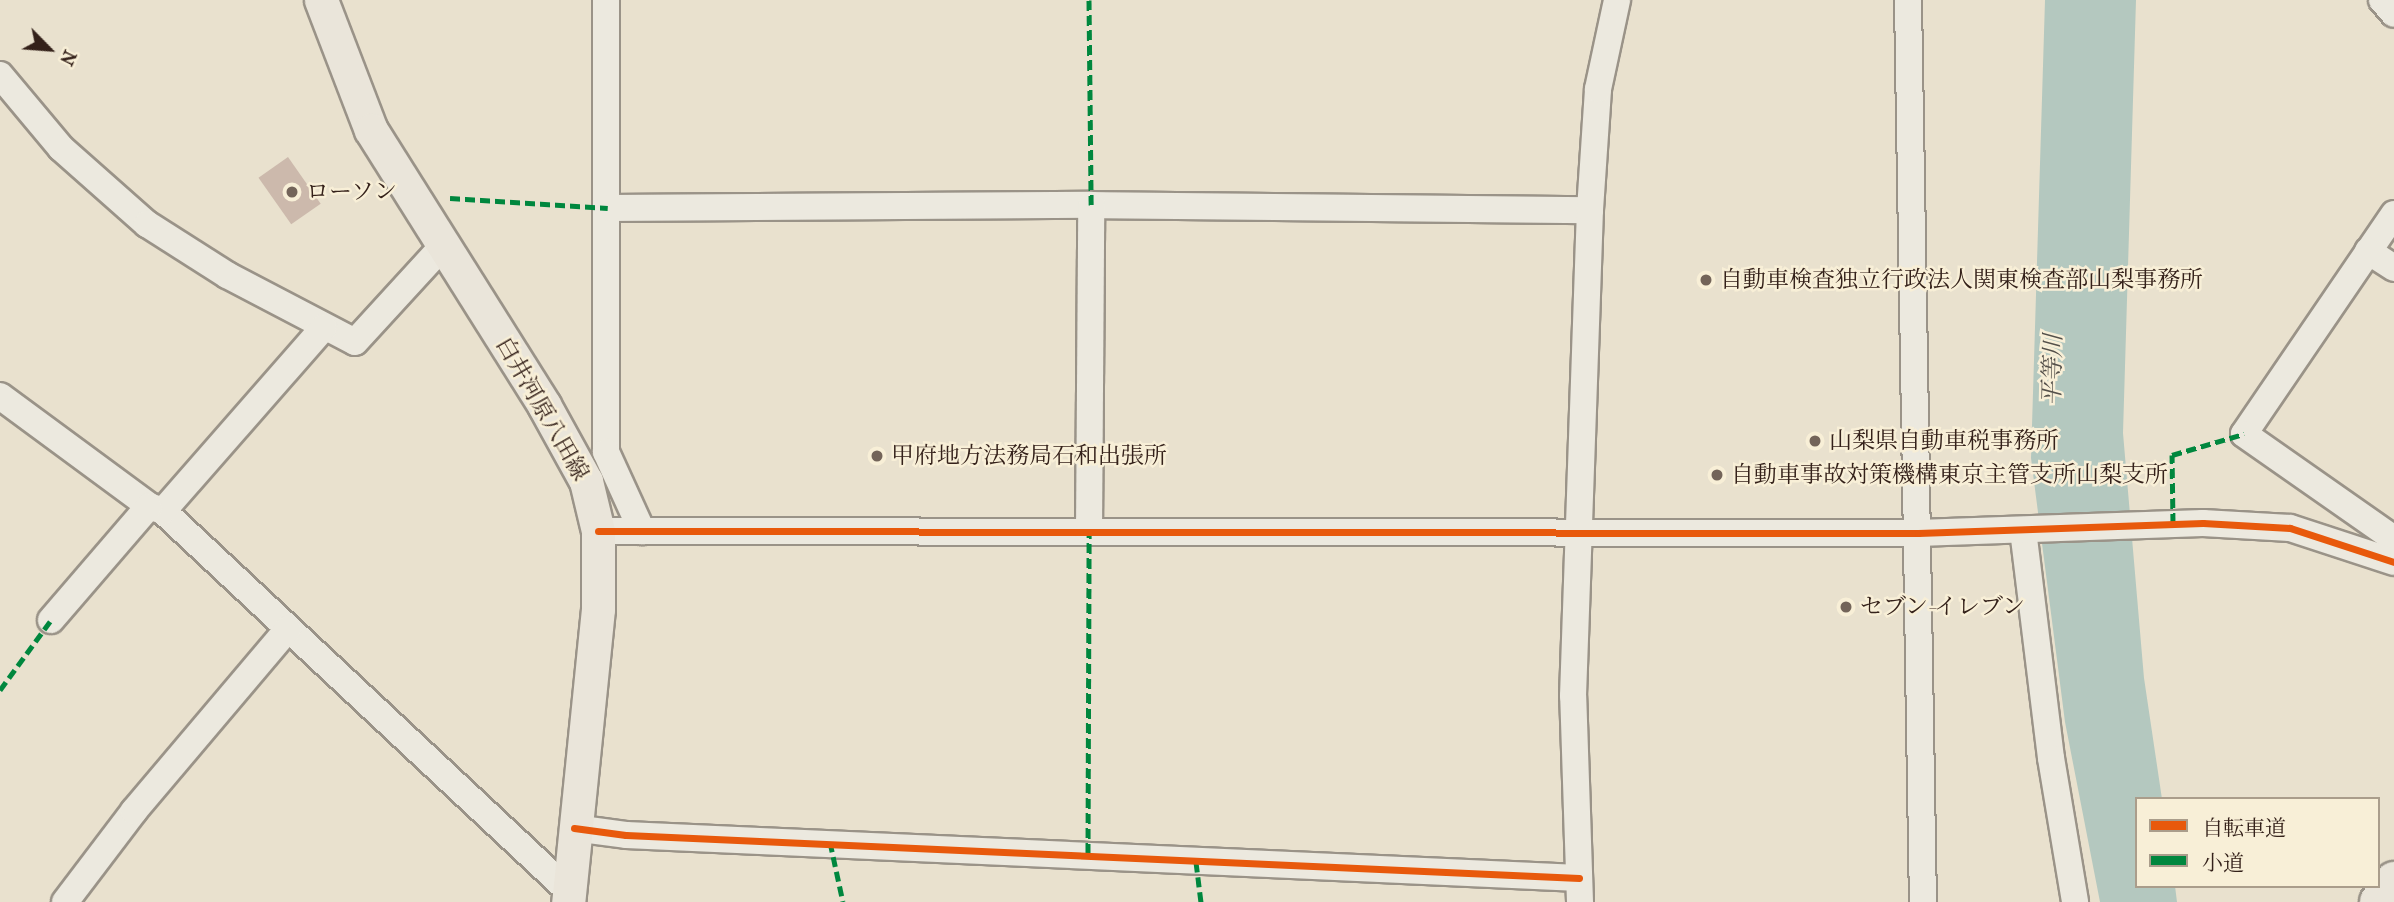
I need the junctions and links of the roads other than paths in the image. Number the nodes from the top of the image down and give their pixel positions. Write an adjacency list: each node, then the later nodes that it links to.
1 (321, 0): 12 (main road, 白井河原八田線)
2 (606, 0): 9 (street)
3 (1618, 0): 10 (street)
4 (1908, 0): 23 (street)
5 (2382, 0): 6 (street)
6 (2394, 14)
7 (0, 75): 15 (street)
8 (1091, 205): 9 (street); 10 (street); 21 (street)
9 (608, 208): 20 (street)
10 (1590, 210): 22 (street)
11 (2394, 214): 13 (street)
12 (443, 246): 15 (street); 19 (main road, 白井河原八田線)
13 (2368, 251): 14 (street); 24 (street)
14 (2394, 268)
15 (324, 327): 17 (street)
16 (0, 396): 17 (street)
17 (156, 509): 26 (street); 27 (street)
18 (2028, 529): 23 (street); 25 (street); 34 (street)
19 (598, 531): 20 (street); 28 (main road, 白井河原八田線)
20 (642, 531): 21 (street)
21 (1089, 532): 22 (street)
22 (1577, 533): 23 (street); 30 (street)
23 (1917, 533): 33 (street)
24 (2394, 539)
25 (2394, 562)
26 (51, 620)
27 (288, 629): 31 (street); 32 (street)
28 (574, 828): 30 (street); 31 (main road, 白井河原八田線)
29 (2394, 881): 35 (highway)
30 (1580, 890)
31 (568, 897)
32 (65, 902)
33 (1923, 902)
34 (2075, 902)
35 (2379, 902)

